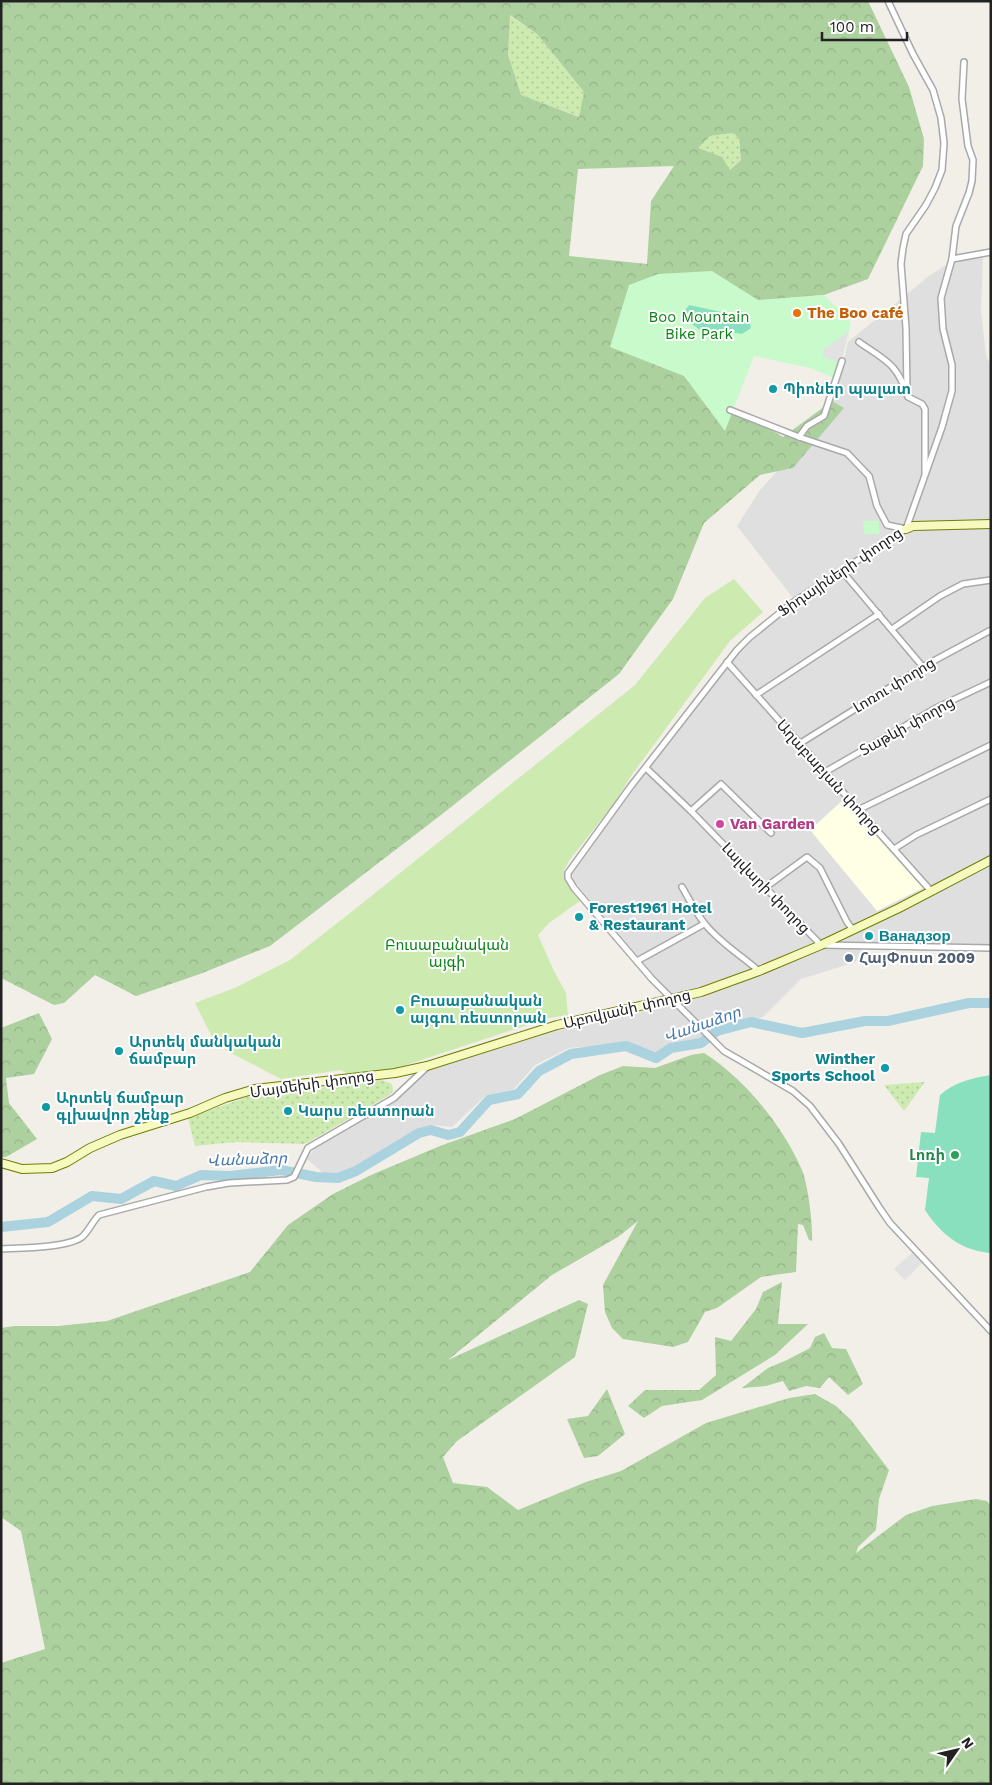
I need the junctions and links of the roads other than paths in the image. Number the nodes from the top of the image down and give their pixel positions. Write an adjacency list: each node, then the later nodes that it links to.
1 (888, 1): 7 (street)
2 (964, 62): 4 (street, Ֆիդայիների փողոց)
3 (991, 252): 4 (street)
4 (952, 259): 10 (street, Ֆիդայիների փողոց)
5 (859, 342): 7 (street)
6 (842, 361): 9 (street)
7 (907, 392): 10 (street)
8 (730, 410): 9 (street)
9 (799, 437): 12 (street)
10 (925, 476): 12 (street, Ֆիդայիների փողոց)
11 (991, 524): 12 (street)
12 (906, 529): 13 (street, Ֆիդայիների փողոց)
13 (842, 571): 15 (street); 18 (street, Ֆիդայիների փողոց)
14 (991, 580): 16 (street)
15 (879, 614): 16 (street); 21 (street)
16 (892, 628): 19 (street)
17 (991, 630): 19 (street, Լոռու փողոց)
18 (727, 662): 21 (street, Աղաբաբյան փողոց); 24 (street, Ֆիդայիների փողոց)
19 (923, 667): 22 (street, Լոռու փողոց)
20 (991, 682): 25 (street, Տաթևի փողոց)
21 (756, 695): 22 (street, Աղաբաբյան փողոց)
22 (799, 744): 25 (street, Աղաբաբյան փողոց)
23 (991, 745): 27 (street)
24 (646, 768): 28 (street, Լալվարի փողոց); 39 (street, Ֆիդայիների փողոց)
25 (825, 772): 27 (street, Աղաբաբյան փողոց)
26 (991, 799): 30 (street)
27 (858, 810): 30 (street, Աղաբաբյան փողոց)
28 (691, 811): 29 (street); 33 (street, Լալվարի փողոց)
29 (771, 833)
30 (894, 849): 34 (street, Աղաբաբյան փողոց)
31 (991, 860): 34 (street, Աբովյանի փողոց)
32 (682, 887): 35 (street)
33 (766, 887): 36 (street); 37 (street, Լալվարի փողոց)
34 (931, 891): 36 (street, Աբովյանի փողոց)
35 (704, 924): 39 (street); 40 (street)
36 (853, 930): 37 (street, Աբովյանի փողոց)
37 (821, 945): 38 (street); 40 (street, Աբովյանի փողոց)
38 (991, 948)
39 (637, 961): 41 (street)
40 (759, 971): 41 (street, Աբովյանի փողոց)
41 (671, 998): 42 (street, Աբովյանի փողոց); 45 (street)
42 (427, 1066): 43 (street, Մայմեխի փողոց); 44 (street, Աբովյանի փողոց)
43 (1, 1163)
44 (1, 1250)
45 (991, 1331)

